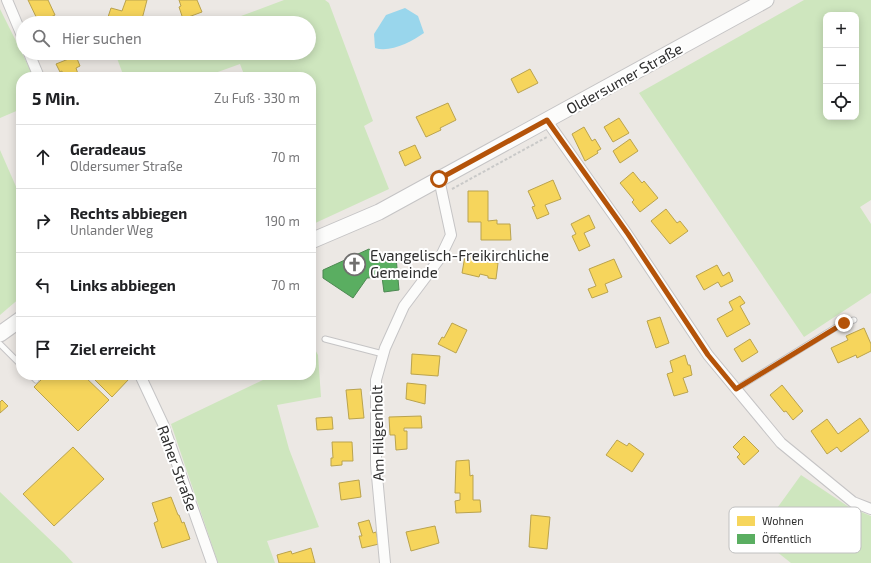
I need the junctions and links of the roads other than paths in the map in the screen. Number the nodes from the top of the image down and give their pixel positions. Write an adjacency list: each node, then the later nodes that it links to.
1 (7, 0): 3 (street)
2 (766, 0): 6 (main road, Oldersumer Straße)
3 (16, 21)
4 (32, 60): 5 (street)
5 (37, 72)
6 (551, 126): 7 (main road, Oldersumer Straße); 17 (street)
7 (441, 187): 8 (main road, Oldersumer Straße); 14 (street, Am Hilgenholt)
8 (316, 238)
9 (854, 320): 17 (lane)
10 (16, 323): 11 (main road)
11 (0, 334)
12 (325, 339): 14 (lane)
13 (0, 344): 15 (lane)
14 (383, 354): 20 (street, Am Hilgenholt)
15 (16, 360)
16 (142, 380): 19 (street, Raher Straße)
17 (736, 389): 18 (street)
18 (871, 509)
19 (212, 563)
20 (385, 563)

